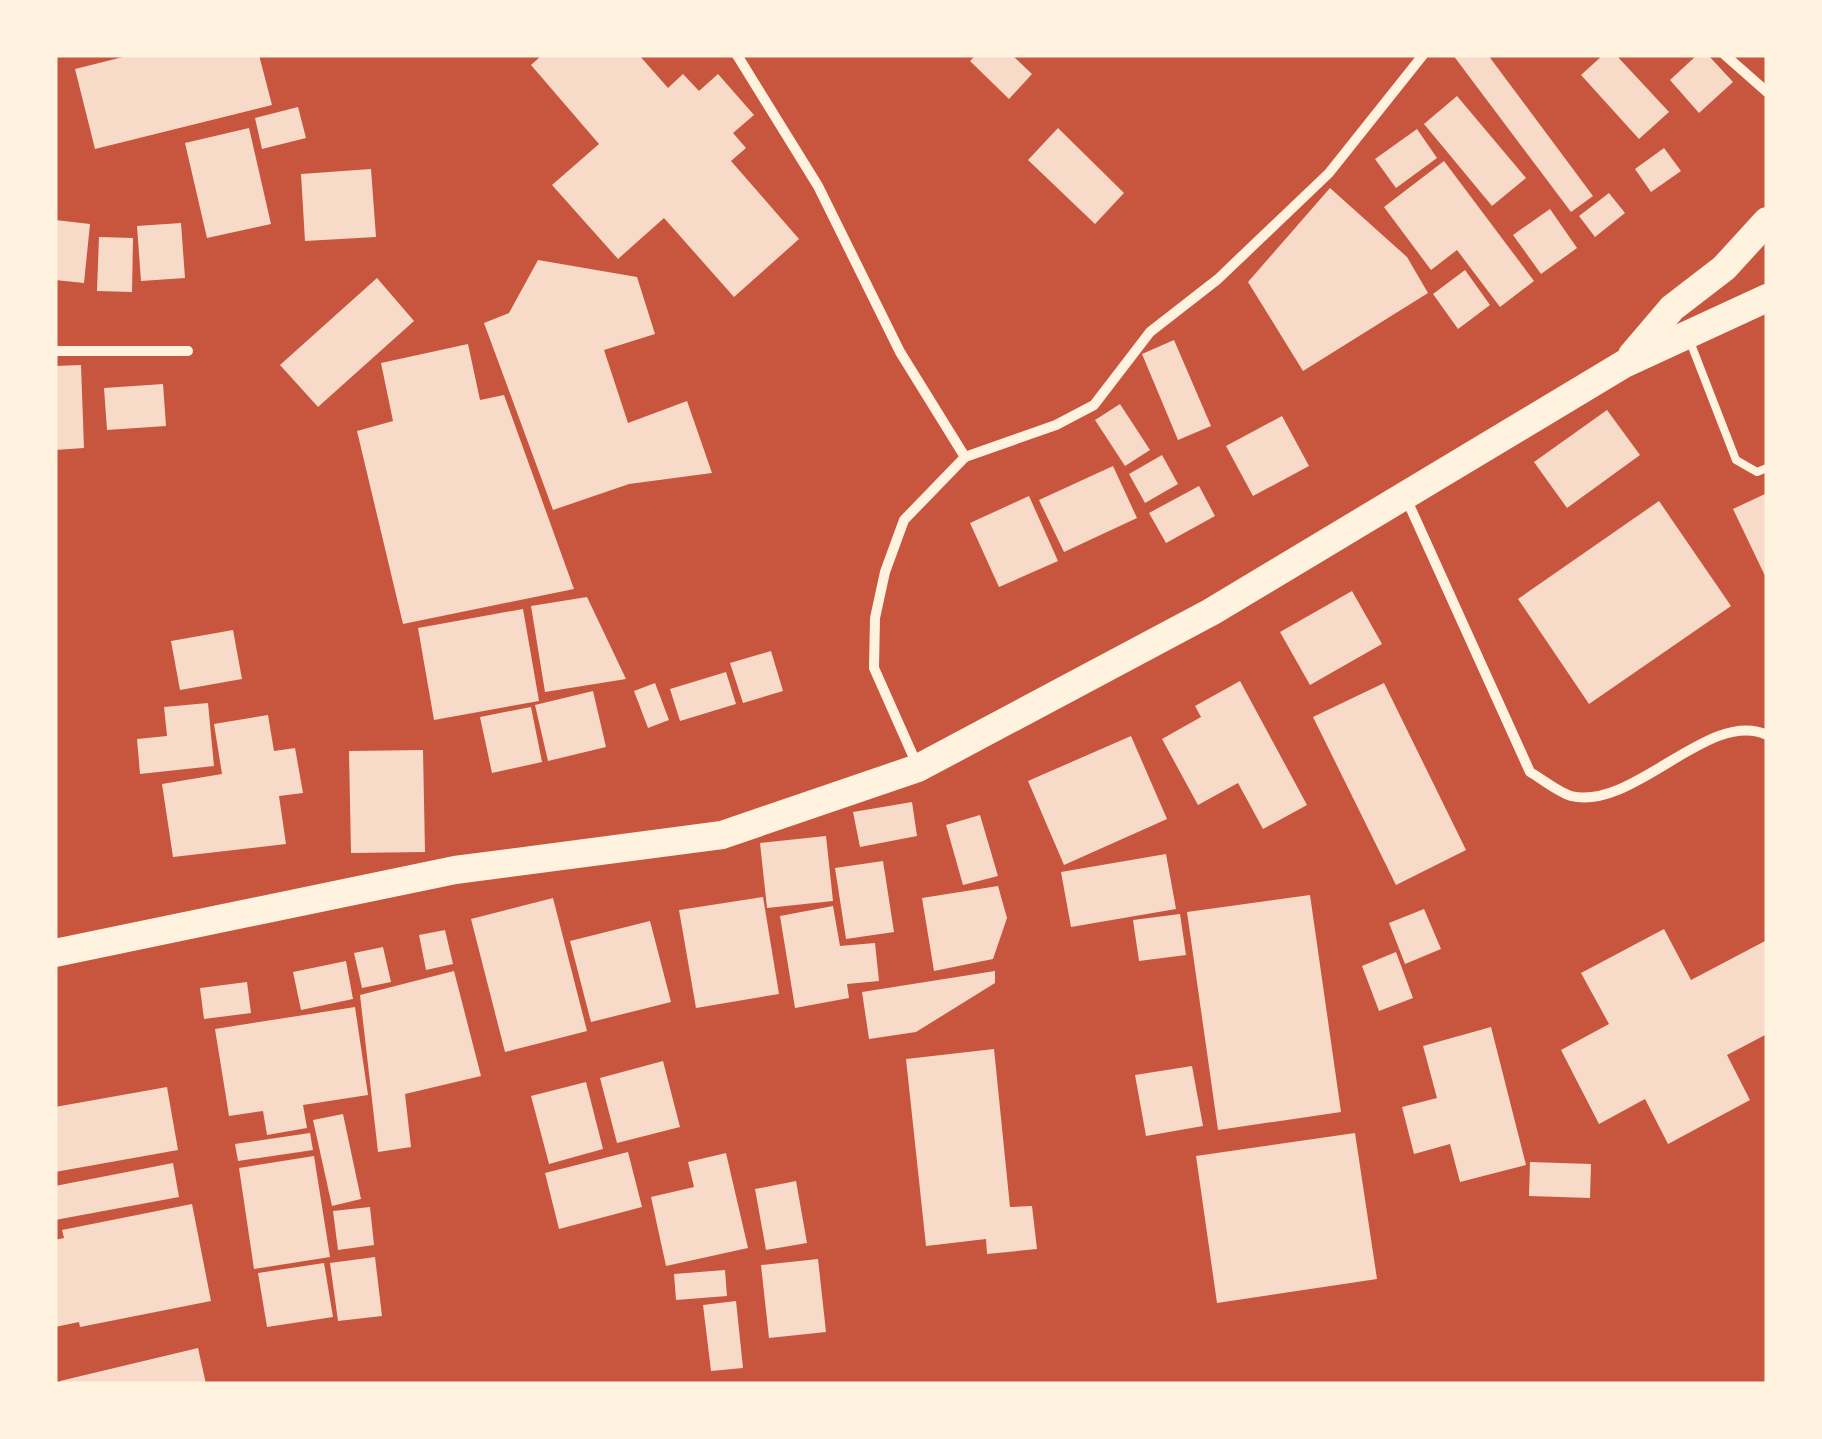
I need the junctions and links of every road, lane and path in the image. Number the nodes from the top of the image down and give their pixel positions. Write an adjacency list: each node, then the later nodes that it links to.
1 (738, 55): 11 (street)
2 (1423, 55): 11 (street)
3 (1725, 55): 4 (street)
4 (1767, 92)
5 (1767, 221): 10 (highway)
6 (1767, 298): 7 (highway)
7 (1688, 335): 10 (highway); 12 (lane)
8 (188, 351): 9 (street)
9 (55, 352)
10 (1624, 364): 13 (highway)
11 (965, 457): 15 (street)
12 (1767, 468)
13 (1405, 497): 14 (street); 15 (highway)
14 (1767, 735)
15 (918, 768): 16 (highway)
16 (55, 953)

